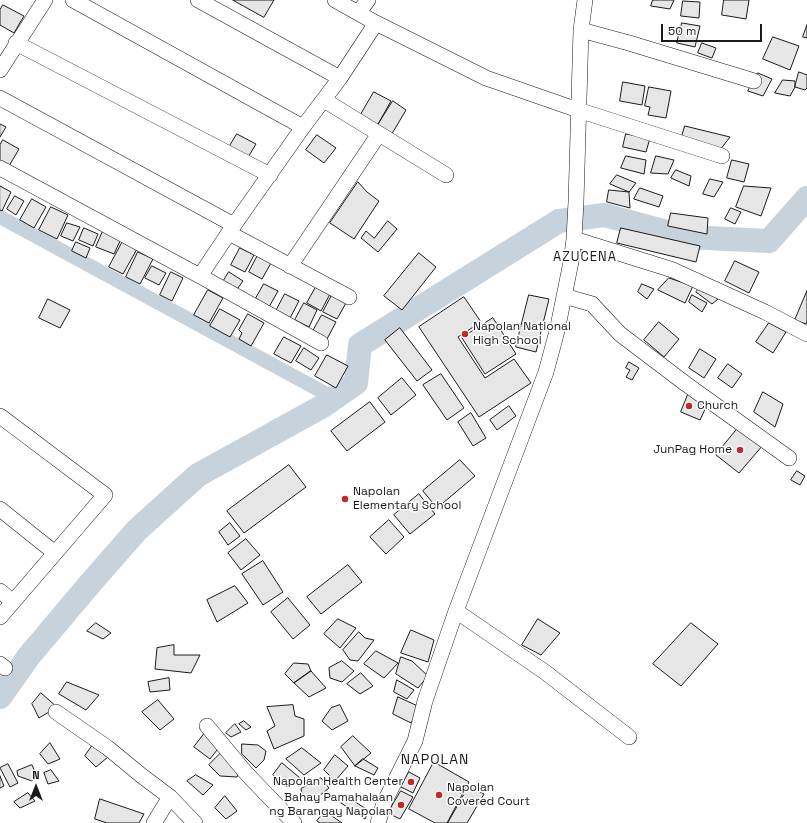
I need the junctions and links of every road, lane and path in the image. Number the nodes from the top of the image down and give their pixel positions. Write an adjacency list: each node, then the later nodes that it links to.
1 (45, 0): 10 (street)
2 (73, 0): 17 (street)
3 (198, 0): 12 (street)
4 (336, 0): 7 (street)
5 (368, 0): 7 (street)
6 (585, 0): 9 (street)
7 (358, 13): 8 (street)
8 (376, 24): 12 (street); 16 (street)
9 (580, 30): 13 (street); 16 (street)
10 (16, 44): 11 (street); 21 (street)
11 (0, 70)
12 (340, 78): 15 (street)
13 (754, 81)
14 (0, 98): 23 (street)
15 (324, 100): 17 (street); 18 (street)
16 (578, 110): 19 (street); 24 (street)
17 (303, 127): 21 (street)
18 (379, 134): 22 (street); 25 (street)
19 (722, 156)
20 (0, 168): 26 (street)
21 (270, 175): 23 (street)
22 (446, 175)
23 (232, 229): 25 (street); 26 (street)
24 (574, 238): 27 (street); 29 (street)
25 (290, 266): 28 (street)
26 (200, 276): 30 (street)
27 (564, 296): 32 (street); 37 (street)
28 (349, 297)
29 (807, 334)
30 (321, 343)
31 (0, 416): 34 (street)
32 (789, 458)
33 (0, 509): 34 (street)
34 (55, 553): 36 (street)
35 (0, 591): 36 (street)
36 (13, 602): 38 (street)
37 (456, 611): 41 (street); 46 (street)
38 (0, 617)
39 (56, 712): 42 (street)
40 (207, 726): 45 (street)
41 (629, 737)
42 (170, 797): 43 (street); 44 (street)
43 (154, 823)
44 (195, 823)
45 (294, 823)
46 (378, 823)

